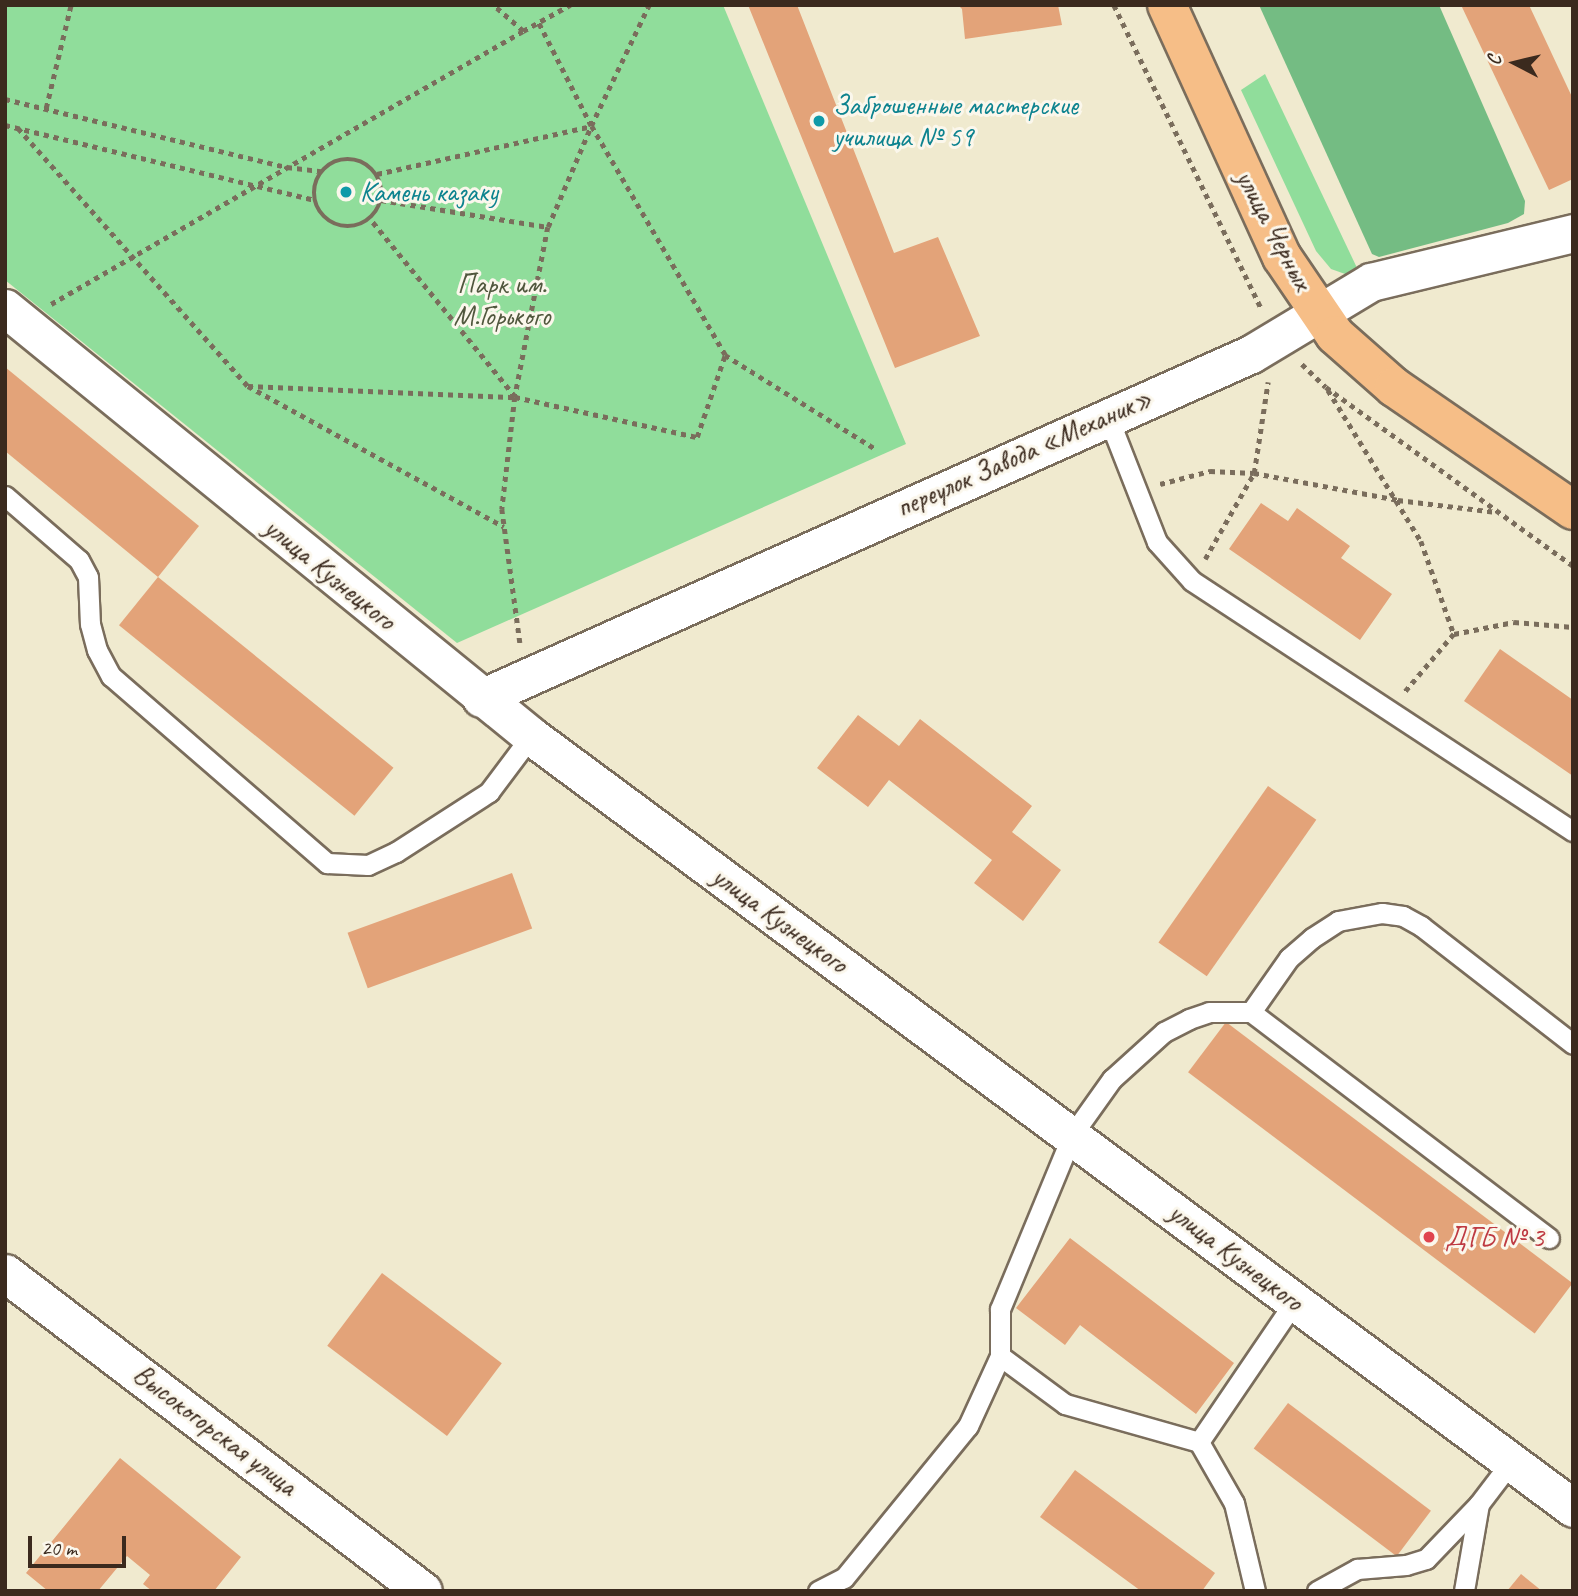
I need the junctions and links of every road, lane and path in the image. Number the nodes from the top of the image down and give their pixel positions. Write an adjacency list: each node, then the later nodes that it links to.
1 (71, 5): 9 (path)
2 (493, 5): 7 (path)
3 (570, 5): 6 (path)
4 (649, 5): 11 (path)
5 (1167, 5): 25 (main road, улица Черных)
6 (538, 22): 7 (path); 11 (path)
7 (523, 31): 13 (path)
8 (5, 99): 9 (path)
9 (46, 108): 13 (path)
10 (5, 125): 12 (path)
11 (591, 126): 15 (path); 20 (path); 27 (path)
12 (18, 128): 16 (path); 22 (path)
13 (287, 167): 14 (path); 16 (path)
14 (321, 171): 15 (path); 17 (path)
15 (377, 174): 18 (path)
16 (255, 186): 17 (path); 22 (path)
17 (314, 200): 19 (path)
18 (381, 200): 19 (path); 20 (path)
19 (370, 219): 30 (path)
20 (548, 227): 30 (path)
21 (1573, 233): 25 (street, переулок Завода «Механик»)
22 (132, 259): 24 (path); 28 (path)
23 (5, 308): 44 (street, улица Кузнецкого)
24 (41, 309)
25 (1318, 311): 26 (street, переулок Завода «Механик»); 37 (main road, улица Черных)
26 (1275, 338): 31 (street, переулок Завода «Механик»); 33 (path)
27 (726, 355): 30 (path); 32 (path)
28 (248, 386): 30 (path); 39 (path)
29 (1326, 387): 36 (path)
30 (515, 397): 39 (path)
31 (1108, 417): 34 (lane); 44 (street, переулок Завода «Механик»)
32 (874, 449)
33 (1254, 473): 34 (path); 36 (path); 40 (path)
34 (1139, 491): 40 (lane)
35 (5, 496): 46 (lane)
36 (1398, 500): 38 (path); 42 (path)
37 (1573, 510)
38 (1497, 512)
39 (504, 527): 43 (path)
40 (1192, 581): 45 (lane)
41 (1573, 626): 42 (path)
42 (1454, 634): 45 (path)
43 (522, 653)
44 (481, 698): 46 (street, улица Кузнецкого)
45 (1391, 709): 47 (lane)
46 (531, 736): 50 (street, улица Кузнецкого)
47 (1573, 831)
48 (1251, 1012): 49 (lane); 50 (lane); 51 (lane)
49 (1573, 1044)
50 (1072, 1135): 53 (street, улица Кузнецкого); 54 (lane)
51 (1549, 1238)
52 (5, 1273): 59 (street, Высокогорская улица)
53 (1296, 1301): 55 (lane); 56 (street, улица Кузнецкого)
54 (1000, 1356): 55 (lane); 60 (lane)
55 (1199, 1442): 61 (lane)
56 (1511, 1462): 57 (lane); 58 (street, улица Кузнецкого)
57 (1479, 1504): 62 (lane); 63 (lane)
58 (1573, 1508)
59 (423, 1591)
60 (818, 1591)
61 (1255, 1591)
62 (1317, 1591)
63 (1464, 1591)

